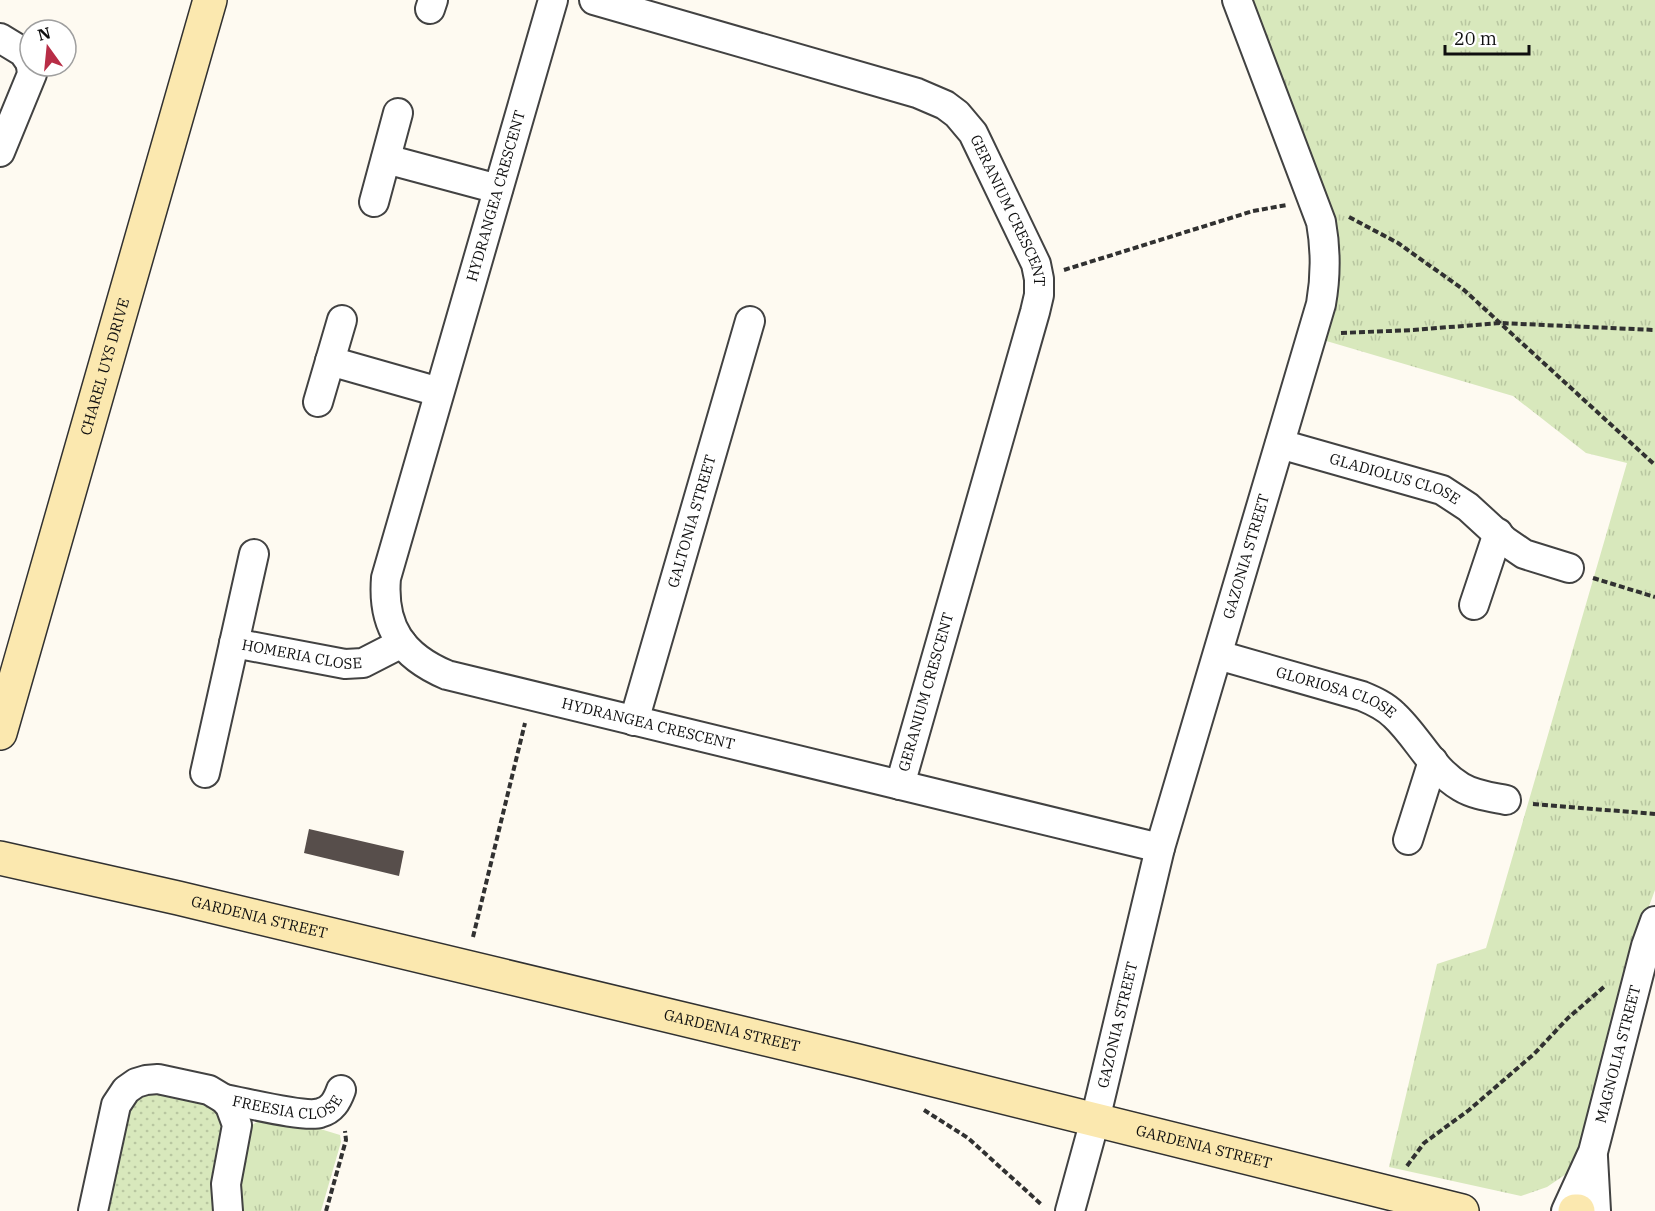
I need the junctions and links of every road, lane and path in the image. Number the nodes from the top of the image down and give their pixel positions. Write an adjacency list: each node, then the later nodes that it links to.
1 (210, 0): 35 (street, CHAREL UYS DRIVE)
2 (553, 0): 11 (street, HYDRANGEA CRESCENT)
3 (594, 0): 14 (street, GERANIUM CRESCENT)
4 (1236, 0): 12 (street, GAZONIA STREET)
5 (0, 38): 6 (street)
6 (18, 49)
7 (30, 78): 9 (street)
8 (398, 113): 10 (street)
9 (0, 152)
10 (386, 159): 11 (street); 13 (street)
11 (498, 189): 21 (street, HYDRANGEA CRESCENT)
12 (1313, 200): 14 (path); 17 (street, GAZONIA STREET); 18 (path)
13 (374, 202)
14 (1039, 279): 38 (street, GERANIUM CRESCENT)
15 (342, 320): 20 (street)
16 (750, 321): 34 (street, GALTONIA STREET)
17 (1315, 323): 18 (path); 23 (street, GAZONIA STREET)
18 (1500, 323): 19 (path); 24 (path)
19 (1655, 330)
20 (330, 361): 21 (street); 22 (street)
21 (439, 392): 31 (street, HYDRANGEA CRESCENT)
22 (318, 402)
23 (1280, 444): 25 (street, GLADIOLUS CLOSE); 32 (street, GAZONIA STREET)
24 (1655, 465)
25 (1498, 533): 27 (street, GLADIOLUS CLOSE); 29 (street)
26 (254, 554): 30 (street, HOMERIA CLOSE)
27 (1569, 568): 28 (path)
28 (1655, 597)
29 (1474, 605)
30 (234, 643): 31 (street, HOMERIA CLOSE); 37 (street, HOMERIA CLOSE)
31 (402, 644): 33 (street, HYDRANGEA CRESCENT)
32 (1218, 655): 36 (street, GLORIOSA CLOSE); 42 (street, GAZONIA STREET)
33 (530, 696): 34 (street, HYDRANGEA CRESCENT); 45 (path)
34 (634, 721): 38 (street, HYDRANGEA CRESCENT)
35 (0, 734)
36 (1433, 761): 39 (street, GLORIOSA CLOSE); 41 (street)
37 (205, 773)
38 (900, 785): 42 (street, HYDRANGEA CRESCENT)
39 (1506, 800): 40 (path)
40 (1655, 814)
41 (1408, 840)
42 (1160, 848): 50 (street, GAZONIA STREET)
43 (0, 858): 45 (street, GARDENIA STREET)
44 (1655, 921): 51 (street, MAGNOLIA STREET)
45 (465, 967): 50 (street, GARDENIA STREET)
46 (1608, 984): 52 (path)
47 (341, 1090): 48 (street, FREESIA CLOSE); 55 (path)
48 (224, 1099): 53 (street, FREESIA CLOSE); 54 (street)
49 (917, 1107): 56 (path)
50 (1095, 1120): 52 (street, GARDENIA STREET); 57 (street, GAZONIA STREET)
51 (1593, 1152): 59 (street, MAGNOLIA STREET); 60 (street, MAGNOLIA STREET)
52 (1399, 1195): 58 (street, GARDENIA STREET)
53 (93, 1211)
54 (228, 1211)
55 (326, 1211)
56 (1050, 1211)
57 (1070, 1211)
58 (1462, 1211)
59 (1566, 1211)
60 (1596, 1211)

